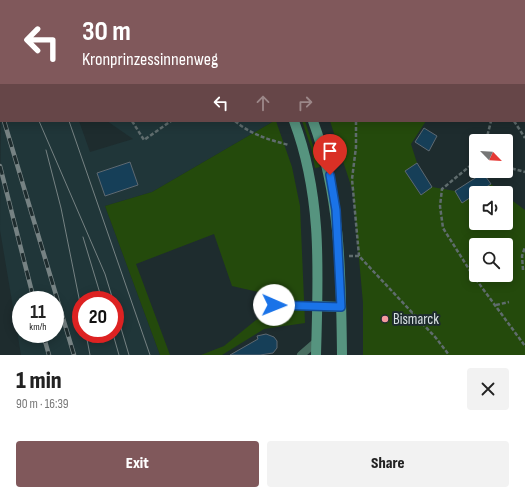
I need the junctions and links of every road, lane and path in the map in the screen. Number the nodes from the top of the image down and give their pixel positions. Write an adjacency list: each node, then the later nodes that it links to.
1 (133, 122): 2 (path)
2 (170, 122)
3 (236, 122): 11 (path)
4 (294, 122): 11 (main road)
5 (313, 122): 16 (main road)
6 (356, 122): 17 (path)
7 (491, 122): 9 (path)
8 (515, 122): 10 (path)
9 (488, 134)
10 (525, 138)
11 (304, 147): 22 (main road)
12 (469, 167): 21 (path)
13 (513, 169): 14 (path)
14 (525, 172)
15 (525, 247): 18 (path)
16 (340, 255): 17 (path); 23 (main road)
17 (359, 256): 24 (path)
18 (524, 270)
19 (509, 302): 21 (path)
20 (274, 305): 22 (lane)
21 (496, 305): 27 (path)
22 (317, 306): 23 (main road); 26 (main road)
23 (341, 307): 30 (main road)
24 (413, 314): 25 (path); 31 (path)
25 (395, 320)
26 (316, 342): 28 (lane); 29 (main road)
27 (525, 346)
28 (301, 355)
29 (316, 355)
30 (342, 355)
31 (449, 355)

